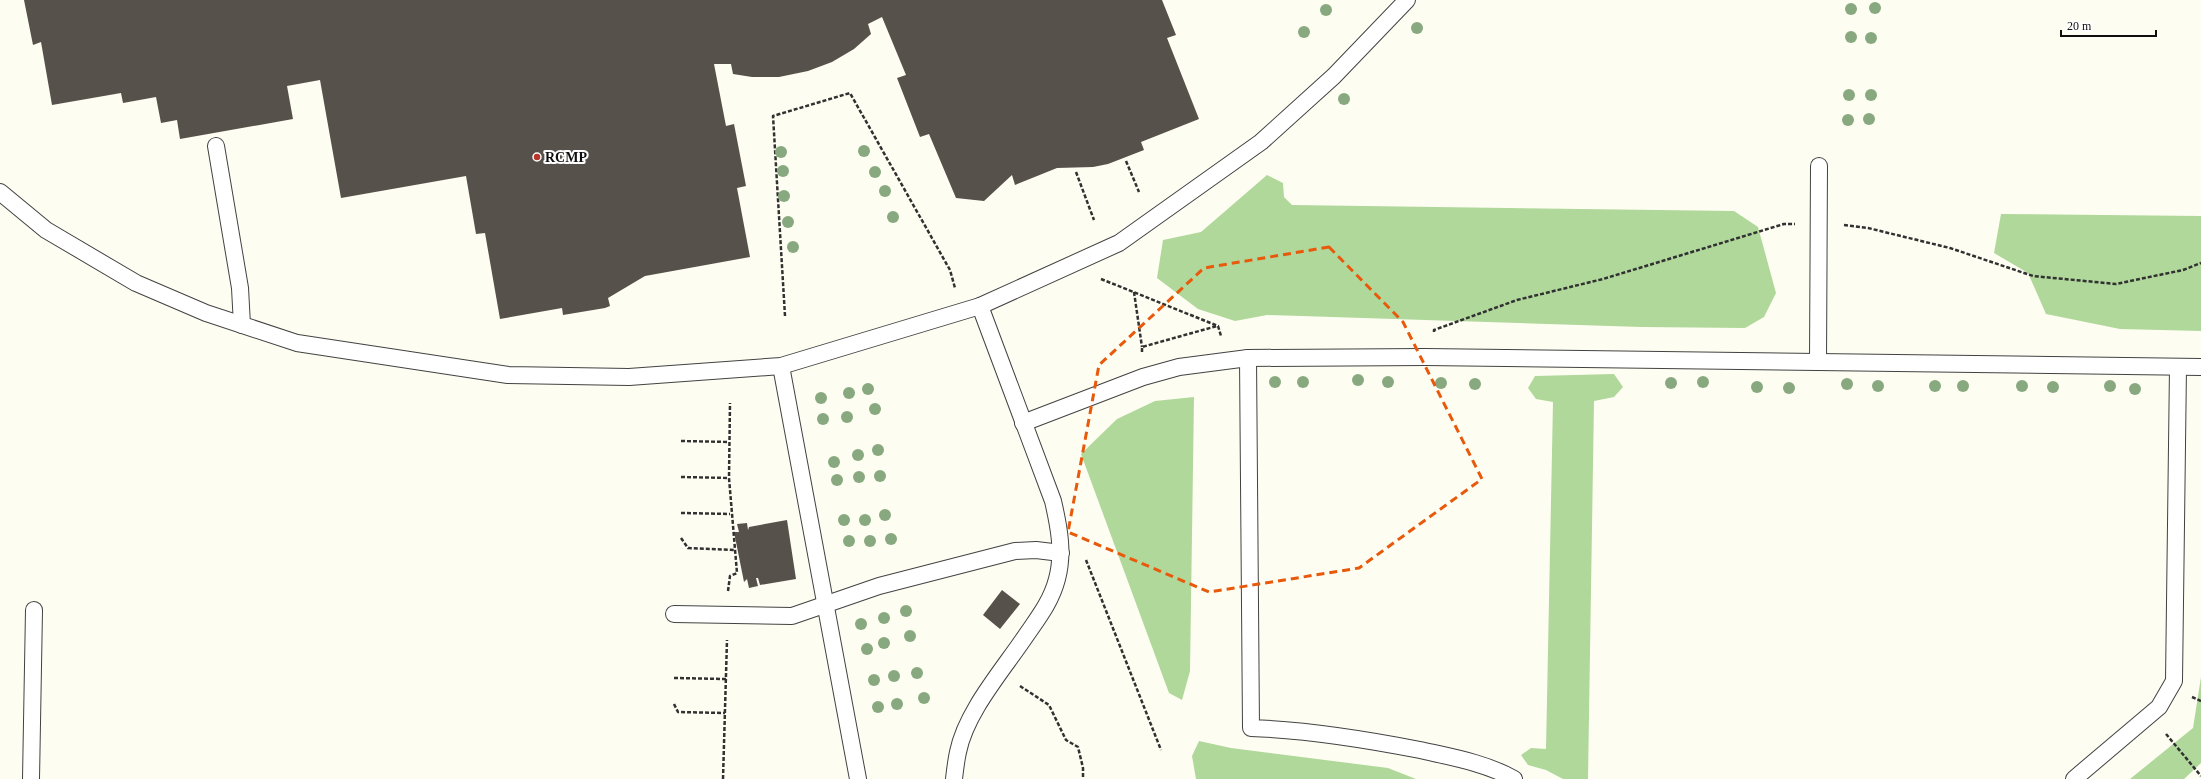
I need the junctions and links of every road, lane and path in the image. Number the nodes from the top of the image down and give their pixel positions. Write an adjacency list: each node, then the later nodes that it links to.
1 (1407, 0): 11 (lane)
2 (216, 146): 14 (lane)
3 (1126, 161): 7 (path)
4 (1819, 166): 18 (lane)
5 (1076, 172): 8 (path)
6 (0, 192): 14 (lane)
7 (1139, 192)
8 (1094, 220)
9 (1098, 278): 10 (path)
10 (1134, 292): 15 (path); 17 (path)
11 (980, 306): 12 (lane); 23 (lane)
12 (962, 312): 13 (path); 19 (lane)
13 (785, 316)
14 (242, 325): 19 (lane)
15 (1142, 347)
16 (1248, 358): 17 (lane); 18 (lane); 50 (lane)
17 (1227, 360): 23 (lane)
18 (1818, 362): 20 (lane)
19 (782, 366): 33 (lane)
20 (2178, 367): 21 (lane); 42 (lane)
21 (2201, 367)
22 (730, 403): 25 (path)
23 (1024, 423): 32 (lane)
24 (681, 441): 25 (path)
25 (729, 442): 27 (path)
26 (681, 477): 27 (path)
27 (729, 478): 29 (path)
28 (681, 513): 29 (path)
29 (730, 514): 31 (path)
30 (681, 538): 31 (path)
31 (734, 550): 36 (path)
32 (1061, 553): 33 (lane); 37 (lane); 43 (path)
33 (824, 604): 36 (lane); 47 (lane)
34 (34, 610): 45 (lane)
35 (674, 614): 36 (lane)
36 (728, 615): 39 (path)
37 (1001, 672): 48 (lane); 49 (path)
38 (674, 678): 39 (path)
39 (726, 679): 41 (path)
40 (674, 704): 41 (path)
41 (725, 713): 46 (path)
42 (2151, 715): 44 (path); 51 (lane)
43 (1161, 750)
44 (2201, 776)
45 (31, 779)
46 (723, 779)
47 (858, 779)
48 (954, 779)
49 (1083, 779)
50 (1514, 779)
51 (2074, 779)

